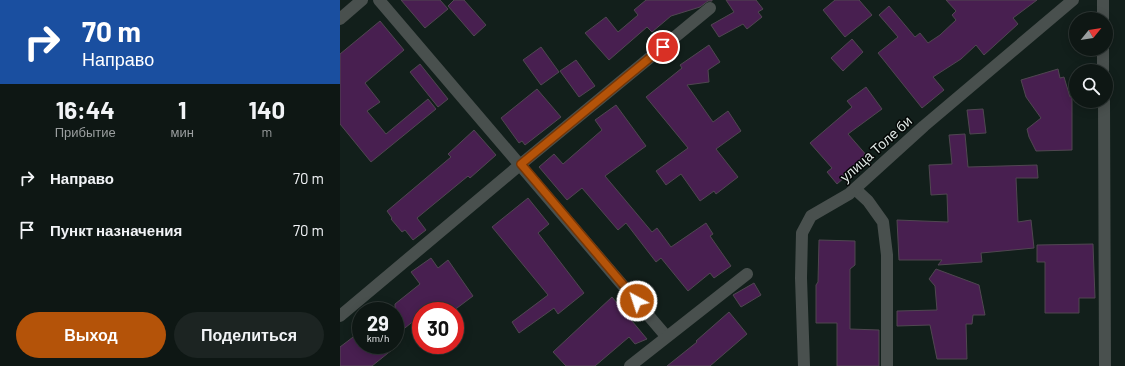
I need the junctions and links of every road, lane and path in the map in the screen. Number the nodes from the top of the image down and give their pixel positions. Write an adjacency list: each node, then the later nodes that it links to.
1 (362, 0): 7 (street)
2 (379, 0): 9 (street)
3 (1073, 0): 10 (street, улица Толе би)
4 (1103, 0): 6 (street)
5 (710, 8): 9 (street)
6 (1103, 12)
7 (340, 19)
8 (1104, 108): 17 (street)
9 (521, 164): 12 (street); 13 (street)
10 (855, 189): 15 (street, улица Толе би); 16 (street)
11 (747, 274): 13 (street)
12 (340, 316)
13 (666, 336): 14 (street)
14 (630, 366)
15 (804, 366)
16 (887, 366)
17 (1105, 366)

